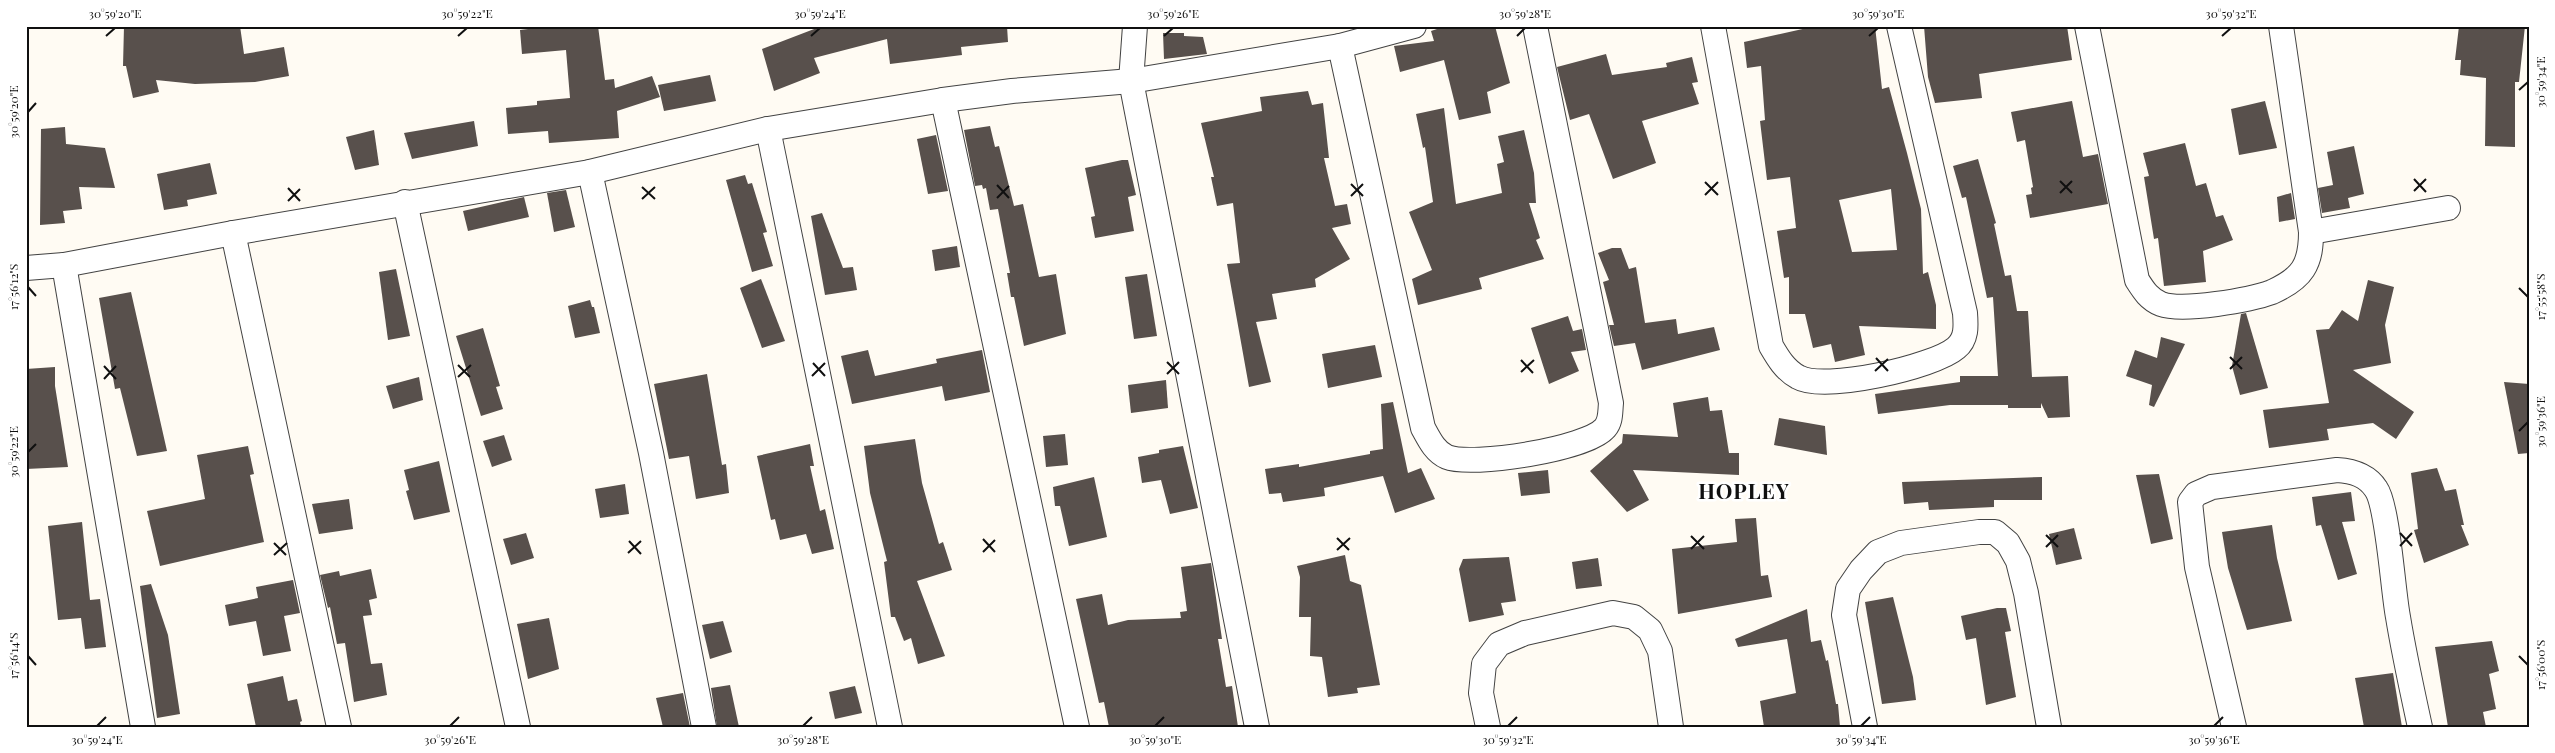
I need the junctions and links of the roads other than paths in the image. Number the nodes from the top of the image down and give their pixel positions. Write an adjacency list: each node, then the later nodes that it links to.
1 (1135, 26): 9 (street)
2 (1414, 26): 8 (street)
3 (1535, 26): 8 (street)
4 (1713, 26): 5 (street)
5 (1899, 26)
6 (2087, 26): 15 (street)
7 (2281, 26): 15 (street)
8 (1340, 46): 9 (street)
9 (1131, 81): 10 (street); 25 (street)
10 (944, 100): 11 (street); 24 (street)
11 (768, 129): 12 (street); 23 (street)
12 (590, 172): 13 (street); 22 (street)
13 (405, 202): 16 (street); 21 (street)
14 (2448, 208): 15 (street)
15 (2312, 232)
16 (233, 233): 17 (street); 20 (street)
17 (64, 265): 18 (street); 19 (street)
18 (26, 268)
19 (143, 727)
20 (339, 727)
21 (518, 727)
22 (704, 727)
23 (890, 727)
24 (1077, 727)
25 (1257, 727)
26 (1488, 727): 27 (street)
27 (1671, 727)
28 (1865, 727): 29 (street)
29 (2049, 727)
30 (2234, 727): 31 (street)
31 (2420, 727)

